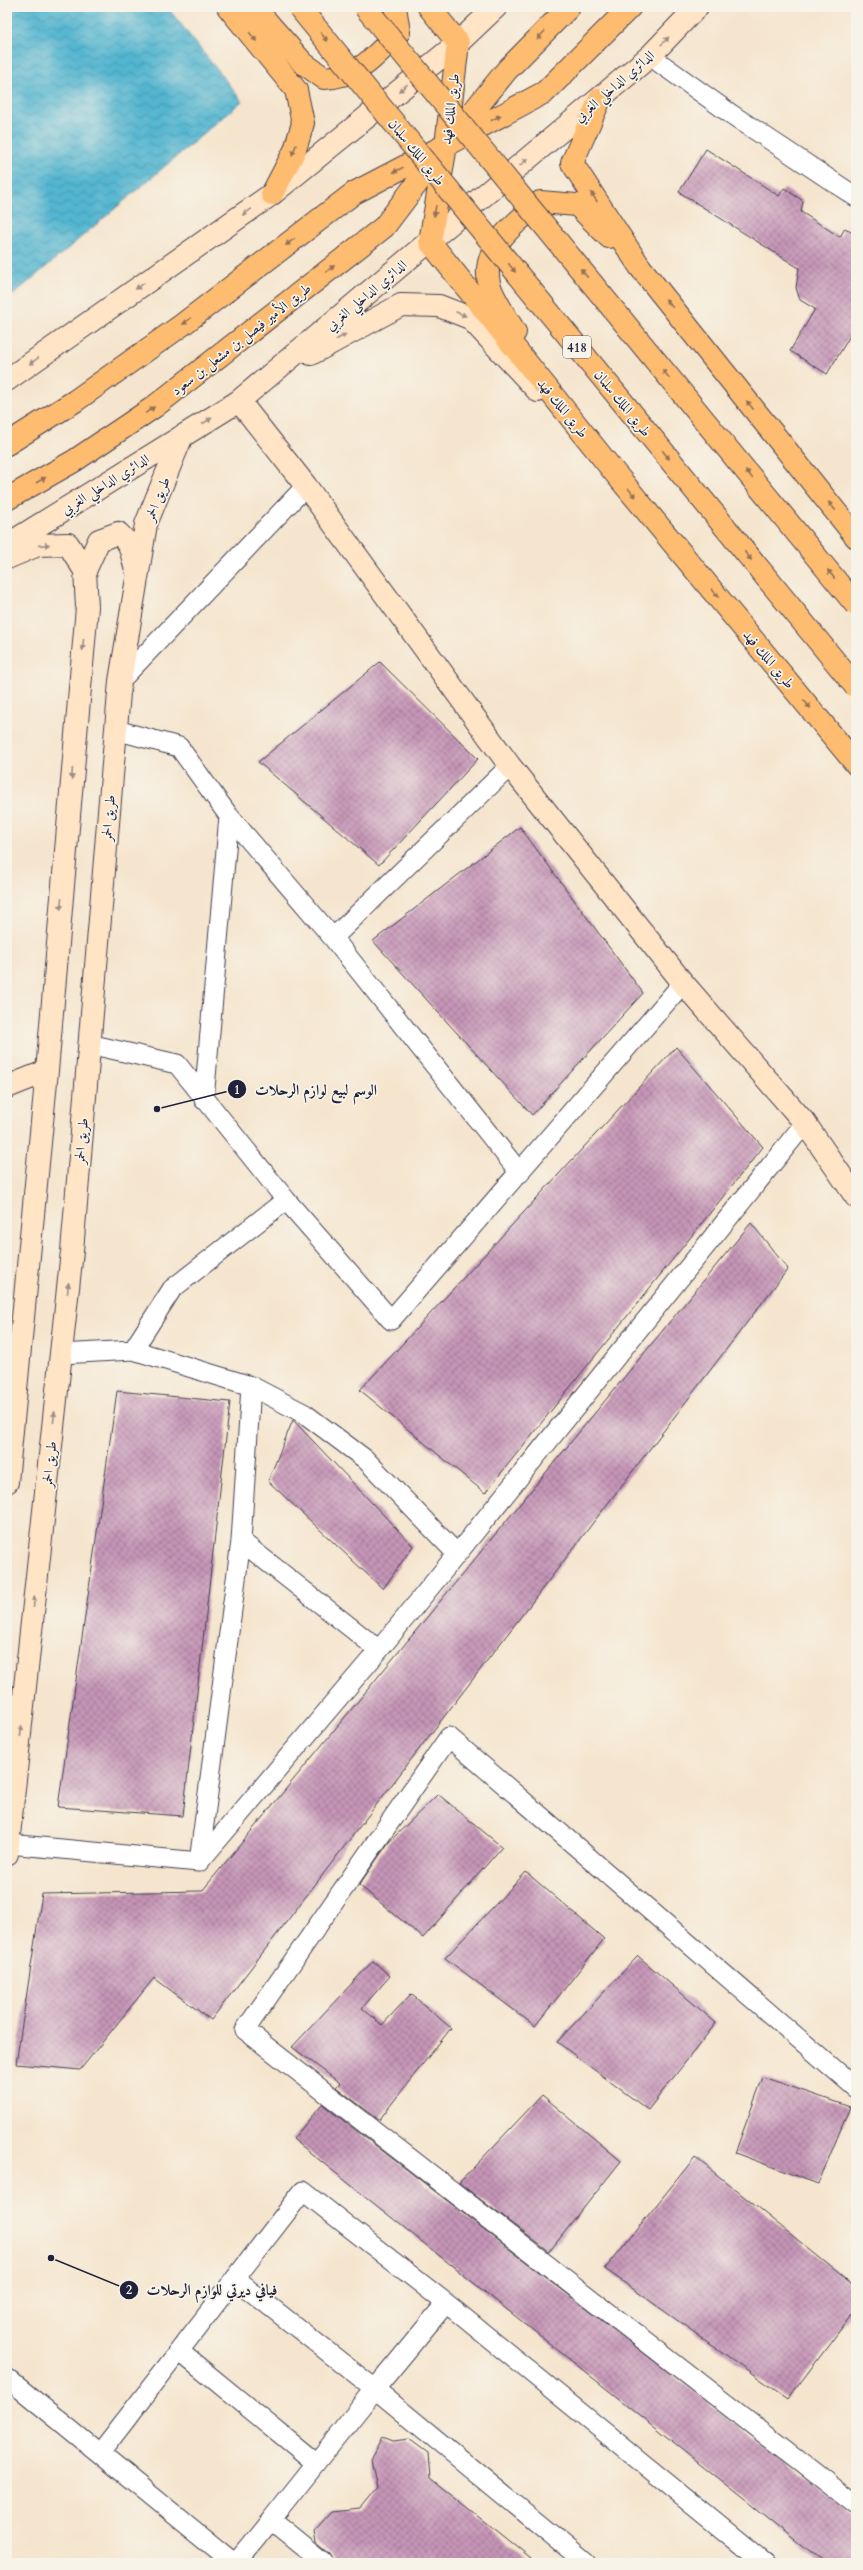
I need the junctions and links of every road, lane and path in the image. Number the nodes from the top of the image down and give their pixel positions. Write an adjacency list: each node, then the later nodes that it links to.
1 (228, 7): 15 (main road, one-way to 15)
2 (254, 7): 5 (main road)
3 (299, 7): 34 (main road, طريق الملك سلمان / 418, one-way to 34, bridge)
4 (365, 7): 32 (main road, one-way to 4, bridge)
5 (395, 7)
6 (429, 7): 11 (main road)
7 (496, 7): 11 (street)
8 (569, 7): 14 (main road, طريق الأمير فيصل بن مشعل بن سعود, one-way to 14)
9 (630, 7): 14 (main road, طريق الأمير فيصل بن مشعل بن سعود, one-way to 9)
10 (697, 7): 12 (street, الدائري الداخلي الغربي, one-way to 10)
11 (458, 43): 14 (main road, طريق الملك فهد); 15 (street, one-way to 15)
12 (650, 56): 13 (street, الدائري الداخلي الغربي); 16 (street)
13 (600, 99): 17 (street, الدائري الداخلي الغربي, one-way to 13); 18 (main road, one-way to 13)
14 (446, 145): 17 (main road, طريق الملك فهد, one-way to 17); 23 (main road, طريق الأمير فيصل بن مشعل بن سعود, one-way to 23); 26 (main road, طريق الأمير فيصل بن مشعل بن سعود, one-way to 14)
15 (272, 194): 19 (street, one-way to 19)
16 (856, 198)
17 (430, 242): 20 (street, الدائري الداخلي الغربي); 24 (main road, طريق الملك فهد)
18 (640, 267): 24 (main road); 27 (main road, one-way to 18)
19 (7, 380)
20 (258, 385): 21 (street, الدائري الداخلي الغربي); 24 (street, one-way to 24)
21 (239, 401): 22 (street, الدائري الداخلي الغربي, one-way to 21); 25 (street)
22 (182, 436): 28 (street, الدائري الداخلي الغربي); 31 (street, طريق الحمر)
23 (7, 444)
24 (615, 473): 36 (main road, طريق الملك فهد, one-way to 36)
25 (306, 486): 33 (street); 37 (street)
26 (7, 499)
27 (856, 537)
28 (7, 545)
29 (7, 558): 30 (street, one-way to 30)
30 (85, 571): 31 (street); 42 (street, one-way to 42)
31 (138, 575): 33 (street, طريق الحمر)
32 (856, 605)
33 (120, 681): 35 (street, طريق الحمر)
34 (856, 687)
35 (116, 730): 38 (street); 41 (street, طريق الحمر)
36 (856, 764)
37 (510, 766): 39 (street); 40 (street)
38 (229, 816): 39 (street); 44 (street)
39 (334, 938): 46 (street)
40 (683, 983): 45 (street); 46 (street)
41 (89, 1044): 44 (street); 50 (street, طريق الحمر, one-way to 41)
42 (47, 1071): 43 (street); 52 (street)
43 (7, 1086)
44 (204, 1100): 48 (street)
45 (805, 1123): 47 (street); 54 (street)
46 (520, 1173): 48 (street)
47 (856, 1197)
48 (286, 1200): 49 (street)
49 (133, 1350): 50 (street); 51 (street)
50 (61, 1354): 56 (street, طريق الحمر, one-way to 50)
51 (251, 1386): 53 (street); 54 (street)
52 (7, 1482)
53 (241, 1540): 55 (street); 57 (street)
54 (457, 1554): 55 (street)
55 (379, 1650): 57 (street)
56 (8, 1849): 57 (street)
57 (199, 1862)
58 (856, 2088): 66 (street)
59 (235, 2279): 60 (street); 61 (street); 63 (street)
60 (446, 2302): 63 (street); 71 (street)
61 (180, 2351): 64 (street); 65 (street)
62 (7, 2378): 64 (street)
63 (375, 2389): 65 (street); 70 (street)
64 (100, 2454): 68 (street)
65 (316, 2463): 67 (street)
66 (856, 2505)
67 (271, 2520): 68 (street); 69 (street)
68 (235, 2563)
69 (324, 2563)
70 (586, 2563)
71 (765, 2563)

